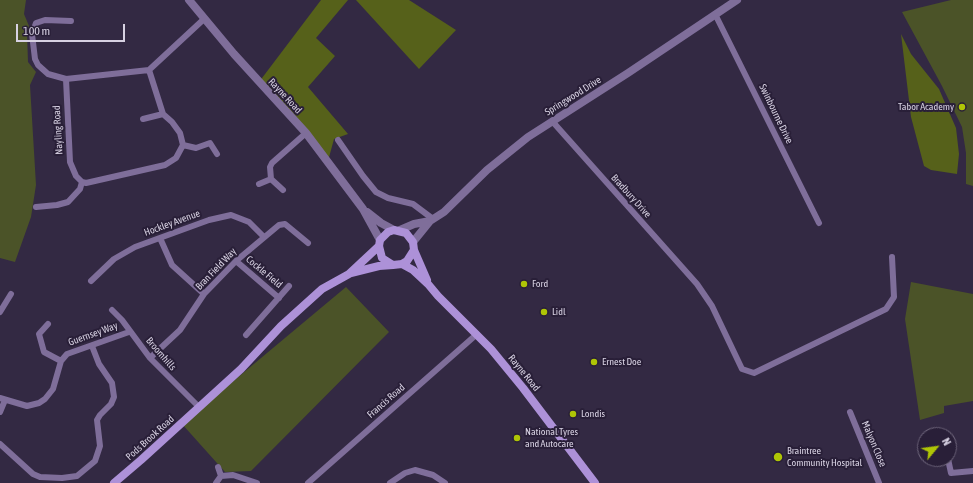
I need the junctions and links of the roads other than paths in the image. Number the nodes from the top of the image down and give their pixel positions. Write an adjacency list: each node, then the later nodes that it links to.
1 (188, 0): 4 (street, Rayne Road)
2 (737, 0): 3 (street, Springwood Drive)
3 (715, 14): 10 (street, Springwood Drive); 22 (street, Swinbourne Drive)
4 (204, 19): 6 (street); 11 (street, Rayne Road)
5 (71, 21): 7 (street)
6 (149, 70): 7 (street); 8 (street)
7 (66, 79): 16 (street, Nayling Road)
8 (163, 114): 9 (street); 13 (street)
9 (143, 119)
10 (552, 120): 21 (street, Springwood Drive); 29 (street, Bradbury Drive)
11 (306, 133): 15 (street); 20 (street, Rayne Road)
12 (338, 140): 21 (street)
13 (183, 145): 14 (street); 16 (street)
14 (217, 154)
15 (271, 179): 17 (street); 18 (street)
16 (82, 182): 19 (street)
17 (259, 184)
18 (283, 190)
19 (36, 207)
20 (363, 209): 23 (street, Rayne Road); 27 (street, Rayne Road)
21 (431, 220): 23 (street, Springwood Drive); 28 (street, Springwood Drive)
22 (819, 223)
23 (397, 230): 27 (main road); 28 (main road, Rayne Road)
24 (264, 237): 25 (street, Hockley Avenue); 26 (street, Bran Field Way); 30 (street, Bran Field Way)
25 (160, 238): 34 (street, Hockley Avenue); 38 (street)
26 (308, 242)
27 (379, 243): 32 (main road, Rayne Road); 33 (main road)
28 (413, 246): 31 (main road); 35 (main road, Rayne Road)
29 (892, 257)
30 (236, 261): 38 (street, Bran Field Way); 39 (street, Cockle Field)
31 (402, 264): 32 (main road); 35 (main road, Rayne Road)
32 (393, 265): 33 (main road)
33 (349, 274): 50 (main road, Pods Brook Road)
34 (92, 281)
35 (428, 284): 44 (main road, Rayne Road)
36 (289, 286): 39 (street, Cockle Field)
37 (11, 294): 41 (street)
38 (204, 294): 47 (street, Bran Field Way)
39 (279, 298): 45 (street, Cockle Field)
40 (112, 310): 43 (street, Broomhills)
41 (0, 312)
42 (48, 324): 48 (street)
43 (129, 332): 46 (street, Guernsey Way); 47 (street, Broomhills)
44 (477, 334): 61 (street, Francis Road); 64 (main road, Rayne Road)
45 (246, 335)
46 (92, 346): 48 (street, Guernsey Way); 53 (street)
47 (150, 358): 50 (street, Broomhills)
48 (61, 361): 49 (street)
49 (2, 399): 51 (street)
50 (199, 407): 58 (main road, Pods Brook Road)
51 (0, 412)
52 (850, 412): 65 (street, Malyon Close)
53 (0, 444)
54 (218, 467): 57 (street)
55 (949, 467): 56 (street)
56 (973, 471)
57 (221, 476): 59 (street); 60 (street)
58 (114, 483)
59 (216, 483)
60 (257, 483)
61 (308, 483)
62 (390, 483): 63 (street)
63 (445, 483)
64 (595, 483)
65 (879, 483)

